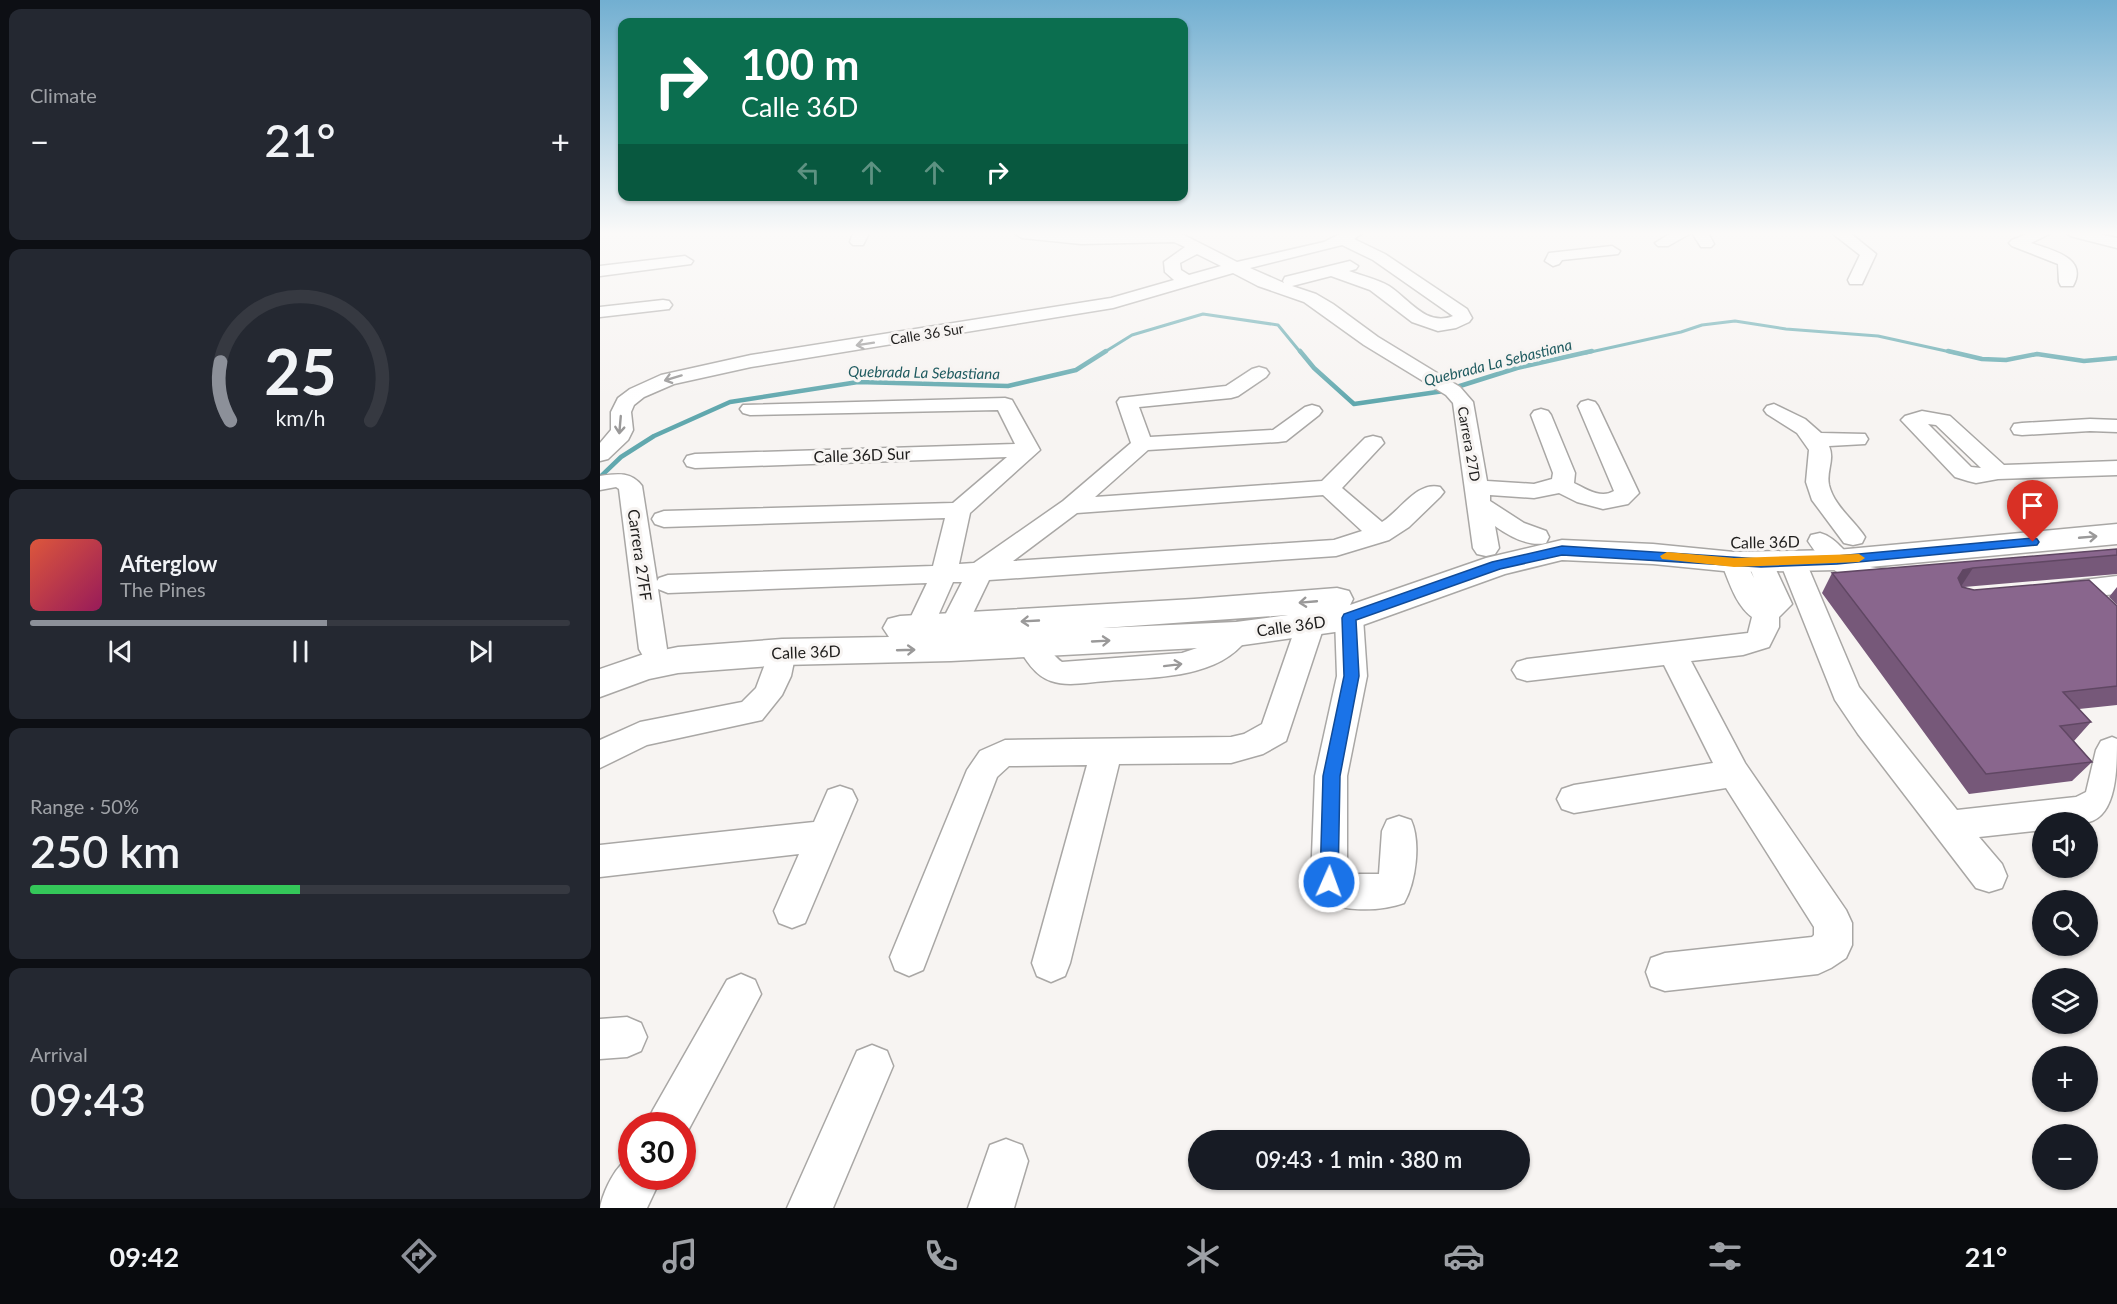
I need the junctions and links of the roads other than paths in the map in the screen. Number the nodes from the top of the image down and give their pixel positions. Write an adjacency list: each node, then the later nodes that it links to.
1 (1159, 289): 20 (street, Calle 36 Sur, one-way to 20)
2 (1285, 289): 28 (street, Carrera 27D)
3 (1383, 289): 4 (street)
4 (1426, 289)
5 (663, 305): 6 (street)
6 (600, 312)
7 (1259, 373): 18 (street)
8 (1588, 406): 25 (street)
9 (750, 409): 19 (street)
10 (1312, 411): 18 (street)
11 (1774, 411): 16 (street)
12 (1541, 415): 25 (street)
13 (2117, 426): 14 (street)
14 (2022, 429)
15 (1857, 439): 16 (street)
16 (1814, 440): 36 (street)
17 (1372, 443): 26 (street)
18 (1142, 444): 29 (street)
19 (1029, 450): 21 (street, Calle 36D Sur); 30 (street)
20 (600, 454)
21 (695, 461)
22 (2117, 468): 23 (street)
23 (1998, 472)
24 (604, 482): 52 (street, Carrera 27FF)
25 (1560, 485): 28 (street)
26 (1329, 488): 29 (street); 33 (street)
27 (1432, 492): 33 (street)
28 (1478, 496): 35 (street, Carrera 27D); 37 (street, Carrera 27D)
29 (1071, 506): 41 (street)
30 (959, 510): 32 (street); 42 (street)
31 (2117, 514): 36 (main road, Calle 36D)
32 (664, 519)
33 (1380, 534): 41 (street)
34 (2117, 534): 36 (main road, Calle 36D, one-way to 34)
35 (1537, 537): 36 (main road, Calle 36D); 37 (main road, Calle 36D)
36 (1836, 546): 38 (street); 39 (main road, Calle 36D)
37 (1486, 548): 50 (main road, Calle 36D, one-way to 50)
38 (2117, 557)
39 (1792, 562): 40 (main road, Calle 36D); 64 (street)
40 (1748, 563): 48 (main road, Calle 36D); 54 (street)
41 (980, 572): 42 (street); 50 (street)
42 (944, 574): 43 (street); 51 (street)
43 (668, 584)
44 (2117, 585): 45 (street)
45 (2080, 588): 46 (street); 47 (street)
46 (2036, 592)
47 (2102, 609)
48 (1348, 618): 49 (main road, Calle 36D); 65 (street)
49 (1311, 623): 53 (main road, Calle 36D, one-way to 49); 59 (street)
50 (959, 625): 51 (main road, Calle 36D)
51 (920, 627): 52 (main road, Calle 36D)
52 (653, 649): 55 (main road, Calle 36D)
53 (782, 652): 57 (main road, Calle 36D); 60 (street)
54 (1672, 652): 56 (street); 61 (street)
55 (600, 669)
56 (1527, 670)
57 (600, 683)
58 (2112, 750): 64 (street)
59 (1106, 753): 70 (street); 71 (street)
60 (600, 755)
61 (1734, 772): 62 (street); 72 (street)
62 (1574, 799)
63 (840, 800): 66 (street)
64 (1949, 826): 68 (street)
65 (1399, 831)
66 (824, 836): 67 (street); 69 (street)
67 (600, 861)
68 (1989, 876)
69 (792, 911)
70 (909, 957)
71 (1051, 963)
72 (1665, 972)
73 (741, 994): 75 (street)
74 (872, 1066): 79 (street)
75 (675, 1112)
76 (1006, 1161): 80 (street)
77 (632, 1190): 78 (street)
78 (622, 1208)
79 (810, 1208)
80 (991, 1208)

